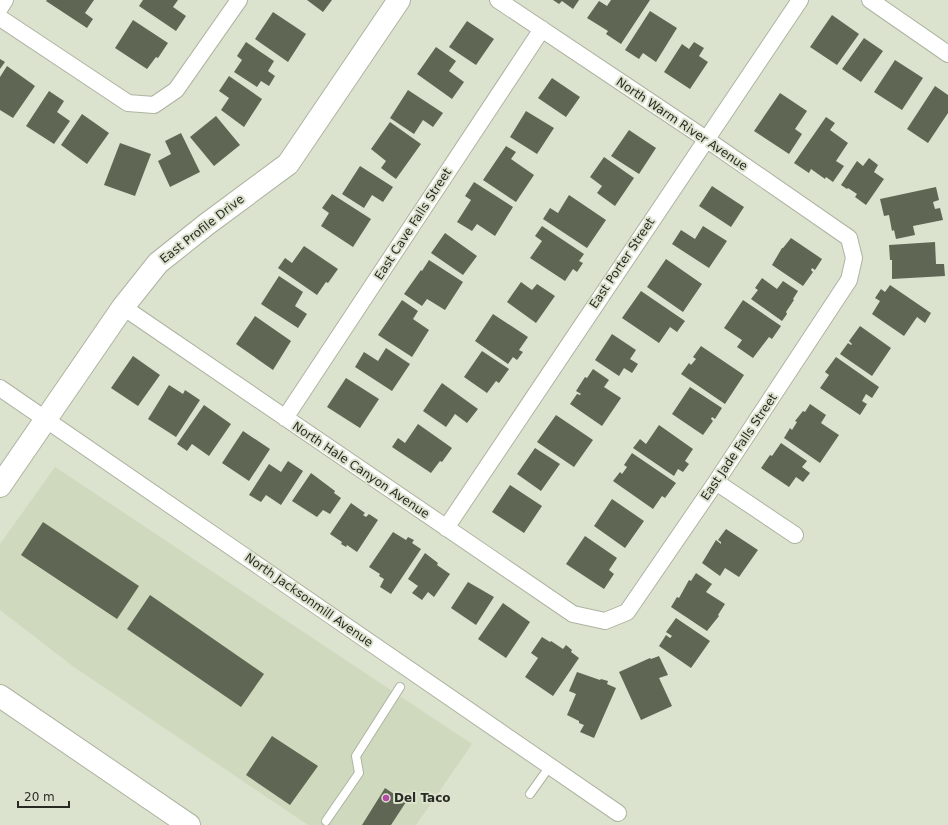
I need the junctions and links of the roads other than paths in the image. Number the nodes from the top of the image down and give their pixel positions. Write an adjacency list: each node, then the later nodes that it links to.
1 (5, 0): 7 (street)
2 (239, 0): 8 (street)
3 (399, 0): 13 (street, East Profile Drive)
4 (498, 0): 9 (street, North Warm River Avenue)
5 (800, 0): 11 (street, East Porter Street)
6 (870, 0): 10 (street)
7 (0, 8)
8 (0, 18)
9 (542, 29): 11 (street, North Warm River Avenue); 15 (street, East Cave Falls Street)
10 (948, 54)
11 (706, 139): 12 (street, North Warm River Avenue); 19 (street, East Porter Street)
12 (854, 258): 17 (street, East Jade Falls Street)
13 (124, 307): 15 (street, North Hale Canyon Avenue); 16 (street, East Profile Drive)
14 (0, 388): 16 (street, North Jacksonmill Avenue)
15 (285, 418): 19 (street, North Hale Canyon Avenue)
16 (46, 419): 18 (street, East Profile Drive); 24 (street, North Jacksonmill Avenue)
17 (716, 482): 20 (street); 21 (street, East Jade Falls Street)
18 (0, 486)
19 (446, 528): 21 (street, North Hale Canyon Avenue)
20 (795, 535)
21 (605, 621)
22 (400, 687): 27 (lane)
23 (0, 696): 28 (street)
24 (550, 766): 25 (lane); 26 (street, North Jacksonmill Avenue)
25 (530, 794)
26 (618, 813)
27 (326, 821)
28 (189, 825)

